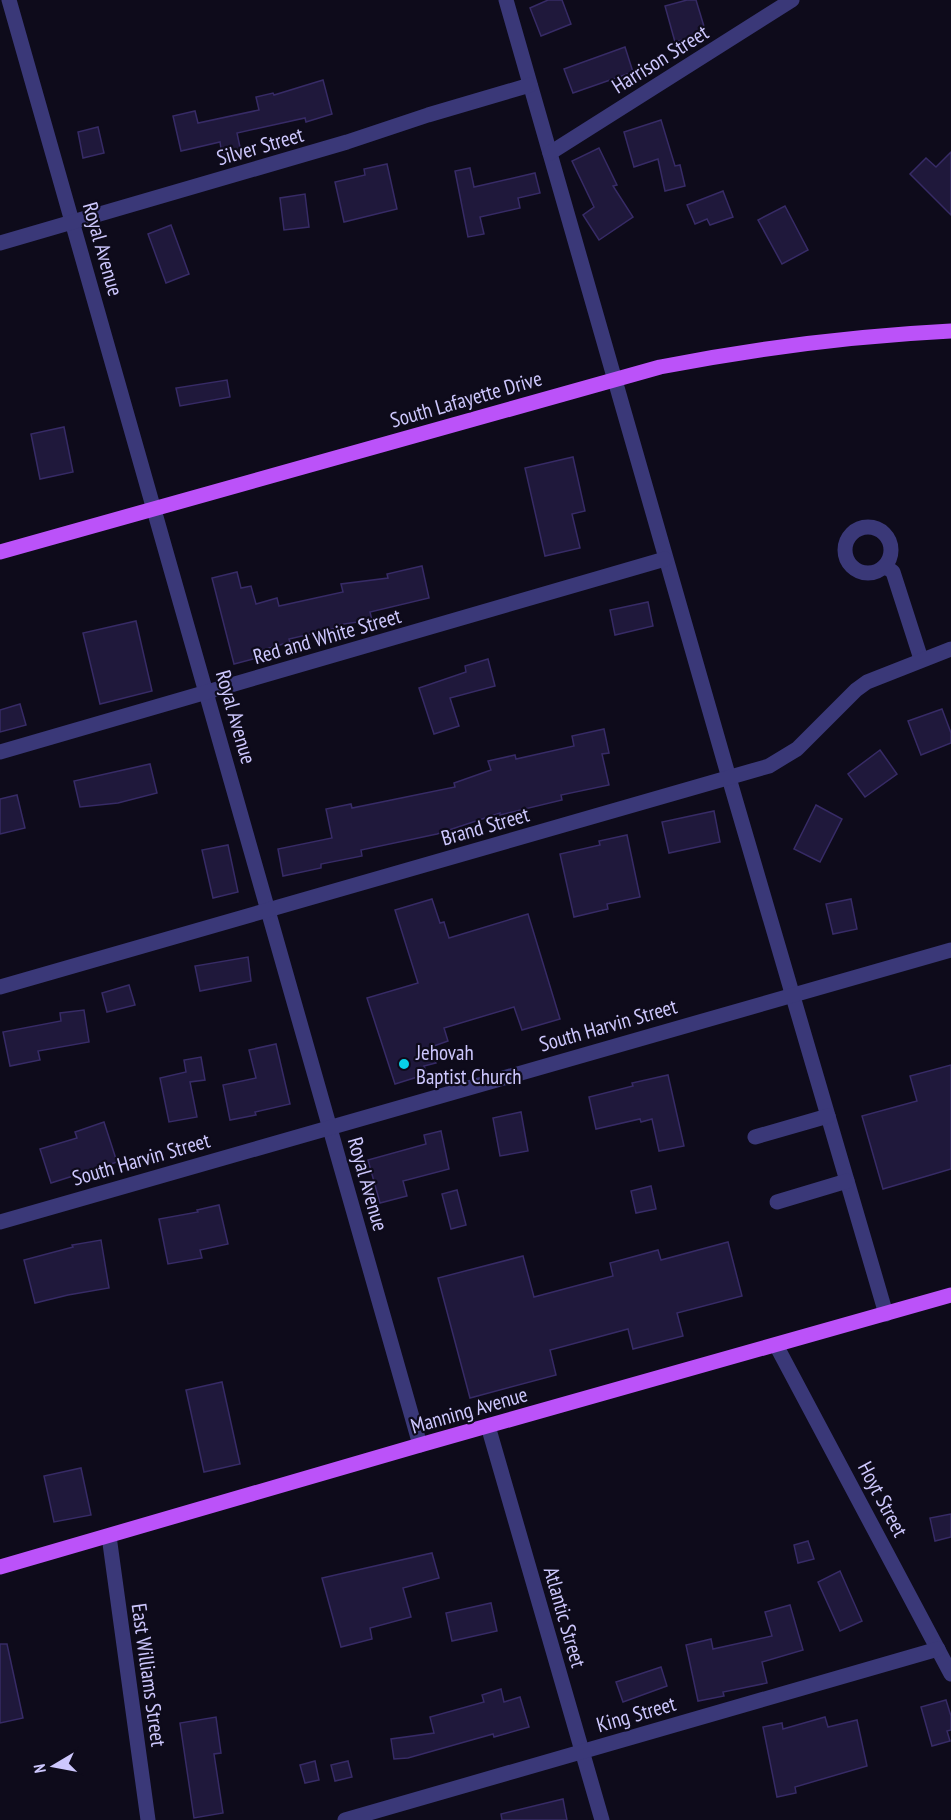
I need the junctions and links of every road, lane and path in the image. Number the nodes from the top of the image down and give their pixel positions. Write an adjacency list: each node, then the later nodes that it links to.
1 (9, 0): 6 (street, Royal Avenue)
2 (506, 0): 4 (street)
3 (792, 0): 5 (street, Harrison Street)
4 (531, 85): 5 (street); 6 (street, Silver Street)
5 (550, 153): 9 (street)
6 (73, 222): 7 (street, Silver Street); 10 (street, Royal Avenue)
7 (0, 243)
8 (951, 331): 9 (main road, South Lafayette Drive)
9 (615, 379): 10 (main road, South Lafayette Drive); 12 (street)
10 (155, 508): 11 (main road, South Lafayette Drive); 16 (street, Royal Avenue)
11 (0, 552)
12 (665, 559): 16 (street, Red and White Street); 18 (street)
13 (885, 566): 15 (street)
14 (951, 648): 15 (street, Brand Street)
15 (921, 659): 18 (street, Brand Street)
16 (208, 693): 17 (street, Red and White Street); 19 (street, Royal Avenue)
17 (0, 752)
18 (729, 778): 19 (street, Brand Street); 22 (street)
19 (269, 909): 21 (street, Brand Street); 24 (street, Royal Avenue)
20 (951, 950): 22 (street, South Harvin Street)
21 (0, 987)
22 (792, 994): 23 (street); 24 (street, South Harvin Street)
23 (828, 1116): 25 (street); 26 (street)
24 (330, 1127): 28 (street, South Harvin Street); 33 (street, Royal Avenue)
25 (755, 1137)
26 (847, 1181): 27 (street); 30 (street)
27 (777, 1202)
28 (0, 1222)
29 (951, 1295): 30 (main road, Manning Avenue)
30 (886, 1314): 31 (main road, Manning Avenue)
31 (776, 1345): 32 (main road, Manning Avenue); 36 (street, Hoyt Street)
32 (488, 1426): 33 (main road, Manning Avenue); 38 (street, Atlantic Street)
33 (420, 1445): 34 (main road, Manning Avenue)
34 (109, 1536): 35 (main road, Manning Avenue); 39 (street, East Williams Street)
35 (0, 1567)
36 (938, 1649): 37 (street, Hoyt Street); 38 (street, King Street)
37 (951, 1674)
38 (582, 1752): 40 (street, King Street); 41 (street, Atlantic Street)
39 (148, 1820)
40 (345, 1820)
41 (602, 1820)

